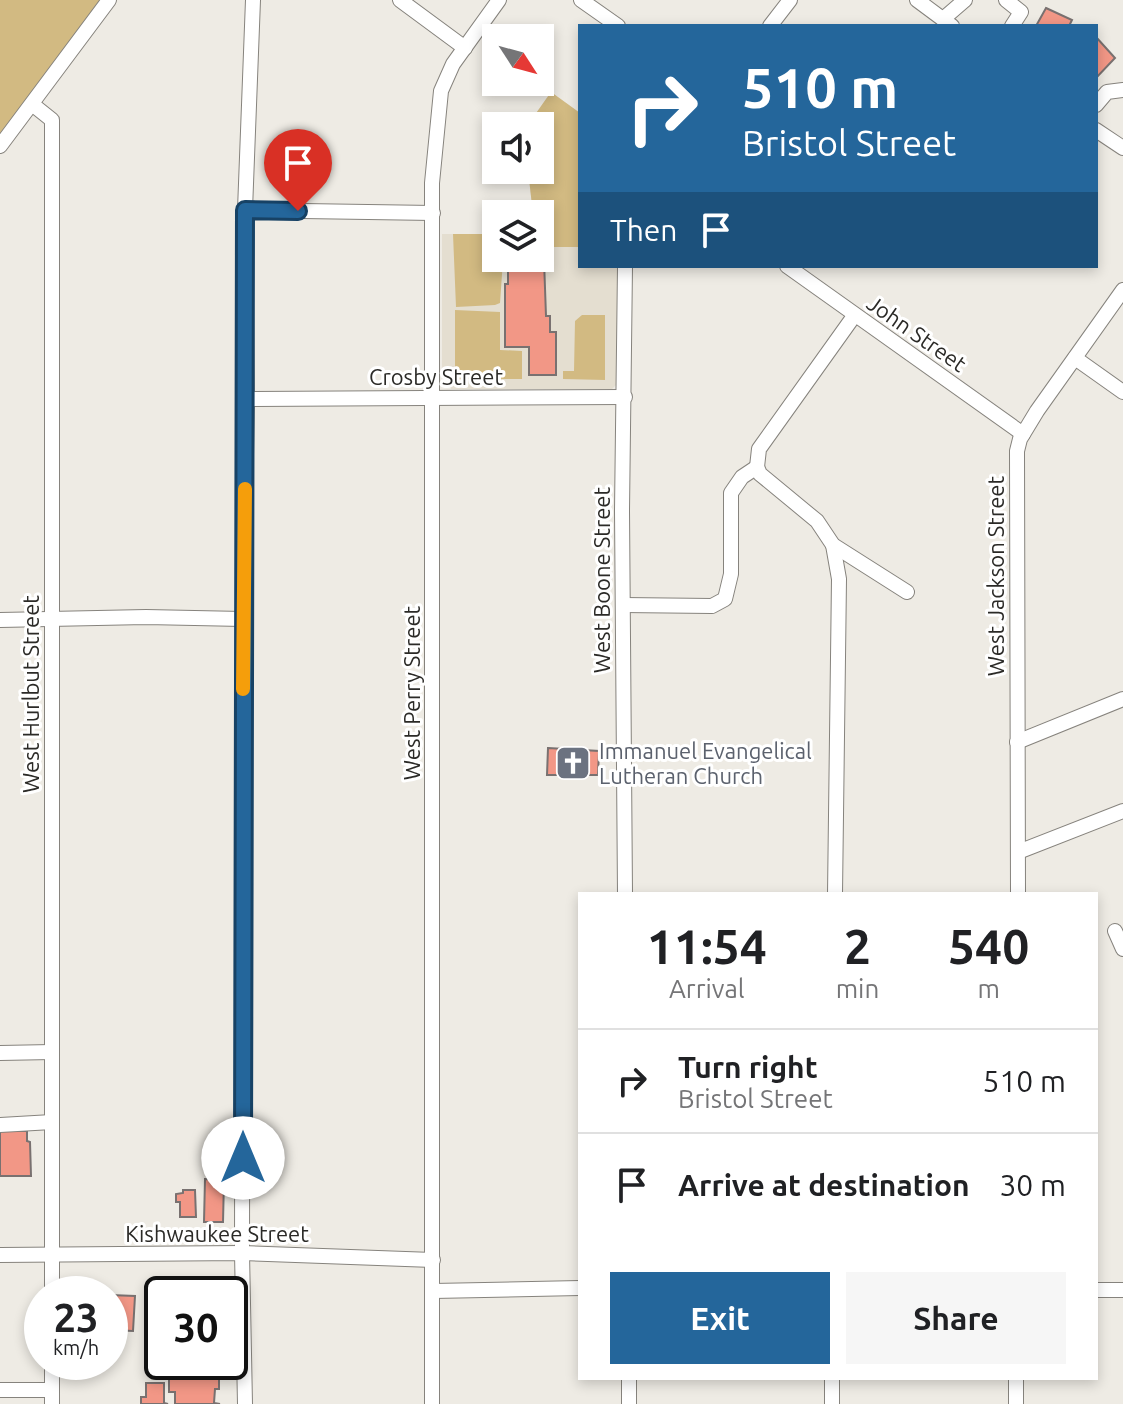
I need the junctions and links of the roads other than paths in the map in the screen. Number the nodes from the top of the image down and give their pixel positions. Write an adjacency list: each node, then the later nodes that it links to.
1 (109, 0): 17 (street)
2 (253, 0): 21 (street)
3 (400, 0): 14 (street)
4 (499, 0): 14 (street, West Perry Street)
5 (581, 0): 11 (street)
6 (790, 0): 12 (street)
7 (917, 0): 10 (street)
8 (965, 0): 10 (street)
9 (1006, 0): 13 (street)
10 (948, 23)
11 (615, 24)
12 (772, 24)
13 (1013, 24)
14 (465, 48): 22 (street, West Perry Street)
15 (1123, 90): 16 (street)
16 (1098, 103)
17 (32, 104): 19 (street); 39 (street, West Hurlbut Street)
18 (1098, 131): 20 (street)
19 (0, 146)
20 (1123, 148)
21 (245, 210): 22 (street); 31 (street)
22 (433, 213): 30 (street, West Perry Street)
23 (625, 268): 29 (street, West Boone Street)
24 (790, 268): 26 (street, John Street)
25 (1123, 290): 27 (street, West Jackson Street)
26 (854, 316): 32 (street, John Street); 33 (street)
27 (1075, 358): 28 (street); 32 (street, West Jackson Street)
28 (1123, 392)
29 (625, 397): 30 (street, Crosby Street); 36 (street, West Boone Street)
30 (434, 398): 31 (street, Crosby Street); 57 (street, West Perry Street)
31 (247, 399): 37 (street)
32 (1023, 434): 41 (street, West Jackson Street)
33 (757, 467): 34 (street); 36 (street)
34 (833, 545): 35 (street); 45 (street)
35 (907, 592)
36 (623, 605): 44 (street, West Boone Street)
37 (243, 619): 39 (street); 53 (street)
38 (0, 620): 39 (street)
39 (52, 620): 49 (street, West Hurlbut Street)
40 (1123, 699): 41 (street)
41 (1017, 742): 43 (street, West Jackson Street)
42 (1123, 811): 43 (street)
43 (1018, 852): 46 (street, West Jackson Street)
44 (625, 892)
45 (835, 892)
46 (1018, 892)
47 (1115, 931): 48 (street)
48 (1123, 949)
49 (52, 1052): 50 (street); 51 (street, West Hurlbut Street)
50 (0, 1053)
51 (52, 1122): 52 (street); 56 (street, West Hurlbut Street)
52 (0, 1125)
53 (242, 1253): 54 (street, Kishwaukee Street); 57 (street, Kishwaukee Street); 60 (street)
54 (178, 1254): 56 (street, Kishwaukee Street); 59 (street)
55 (0, 1255): 56 (street, Kishwaukee Street)
56 (52, 1255): 58 (street, West Hurlbut Street)
57 (433, 1260): 64 (street, West Perry Street)
58 (52, 1276)
59 (176, 1276)
60 (241, 1276)
61 (578, 1288): 64 (street)
62 (1098, 1290): 63 (street)
63 (1123, 1290)
64 (433, 1291): 72 (street, West Perry Street)
65 (242, 1380): 71 (street)
66 (629, 1380): 73 (street)
67 (832, 1380): 74 (street)
68 (1016, 1380): 75 (street)
69 (0, 1390): 70 (street)
70 (52, 1397)
71 (245, 1404)
72 (432, 1404)
73 (629, 1404)
74 (832, 1404)
75 (1016, 1404)

